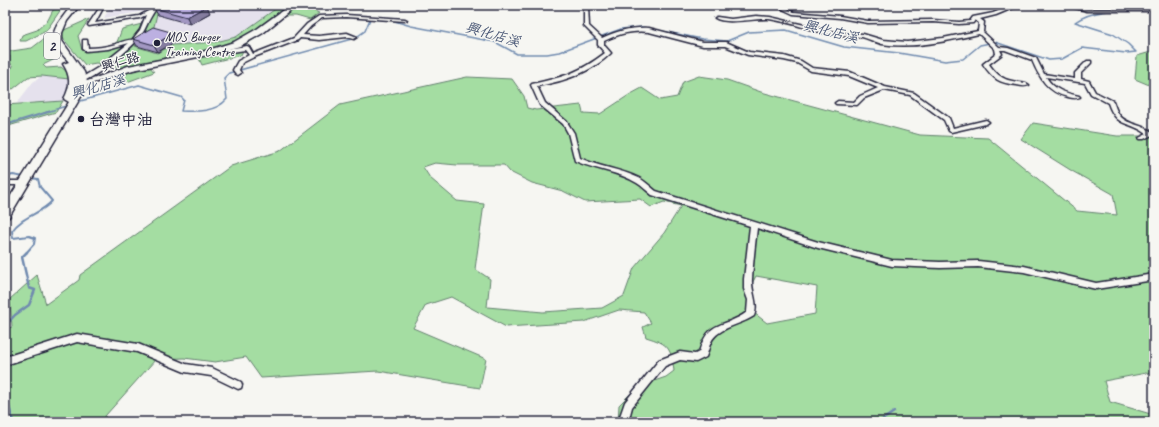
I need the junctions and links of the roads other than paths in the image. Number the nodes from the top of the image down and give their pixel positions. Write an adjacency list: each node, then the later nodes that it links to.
1 (71, 5): 28 (main road, 2)
2 (76, 5): 28 (main road, 2)
3 (100, 5): 11 (street)
4 (157, 5): 11 (street)
5 (294, 5): 22 (street, 興仁路)
6 (586, 5): 19 (street)
7 (776, 5): 13 (street)
8 (1018, 5): 13 (street)
9 (1050, 5): 10 (street)
10 (1154, 10)
11 (150, 11): 16 (street)
12 (717, 18): 15 (street)
13 (975, 18): 15 (street)
14 (405, 20): 17 (street)
15 (980, 32): 21 (street)
16 (140, 35): 20 (street); 28 (street)
17 (300, 36): 18 (street); 23 (street)
18 (354, 38)
19 (601, 40): 30 (street); 39 (street)
20 (85, 41)
21 (997, 48): 26 (street); 29 (street)
22 (203, 54): 23 (street); 28 (street, 興仁路)
23 (252, 56): 25 (street)
24 (1089, 62): 27 (street)
25 (238, 73)
26 (1041, 75): 27 (street); 31 (street)
27 (1078, 79): 34 (street)
28 (79, 84): 35 (main road)
29 (1026, 85)
30 (883, 88): 32 (street); 33 (street)
31 (1077, 97)
32 (838, 103)
33 (986, 122)
34 (1142, 138)
35 (23, 179): 36 (street); 37 (main road); 38 (main road)
36 (5, 183)
37 (5, 200)
38 (5, 214)
39 (754, 225): 40 (street); 43 (street)
40 (1154, 277)
41 (5, 361): 42 (street)
42 (238, 385)
43 (623, 422)

